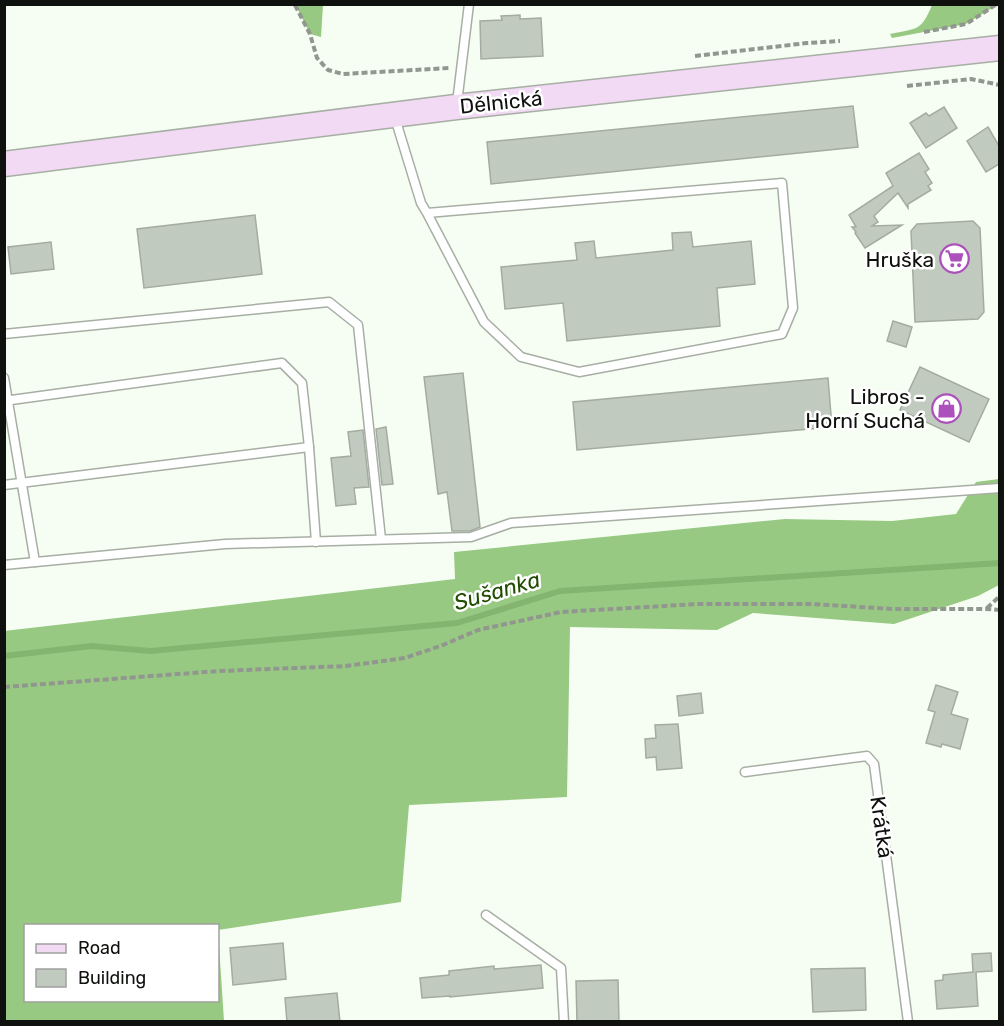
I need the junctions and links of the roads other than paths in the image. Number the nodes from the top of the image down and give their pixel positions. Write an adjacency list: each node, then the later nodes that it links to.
1 (470, 4): 3 (lane)
2 (999, 48): 3 (main road, Dělnická)
3 (456, 107): 4 (main road, Dělnická)
4 (394, 115): 5 (main road, Dělnická); 6 (lane)
5 (4, 164)
6 (427, 213): 6 (lane)
7 (4, 334): 14 (lane)
8 (4, 378): 9 (lane)
9 (6, 400): 10 (lane); 11 (lane)
10 (309, 447): 11 (lane); 15 (lane)
11 (22, 483): 12 (lane); 16 (lane)
12 (4, 485)
13 (999, 488): 14 (lane)
14 (381, 539): 15 (lane)
15 (316, 542): 16 (lane)
16 (35, 562): 17 (lane)
17 (4, 565)
18 (745, 772): 21 (lane, Krátká)
19 (486, 915): 20 (lane)
20 (564, 1022)
21 (908, 1022)

